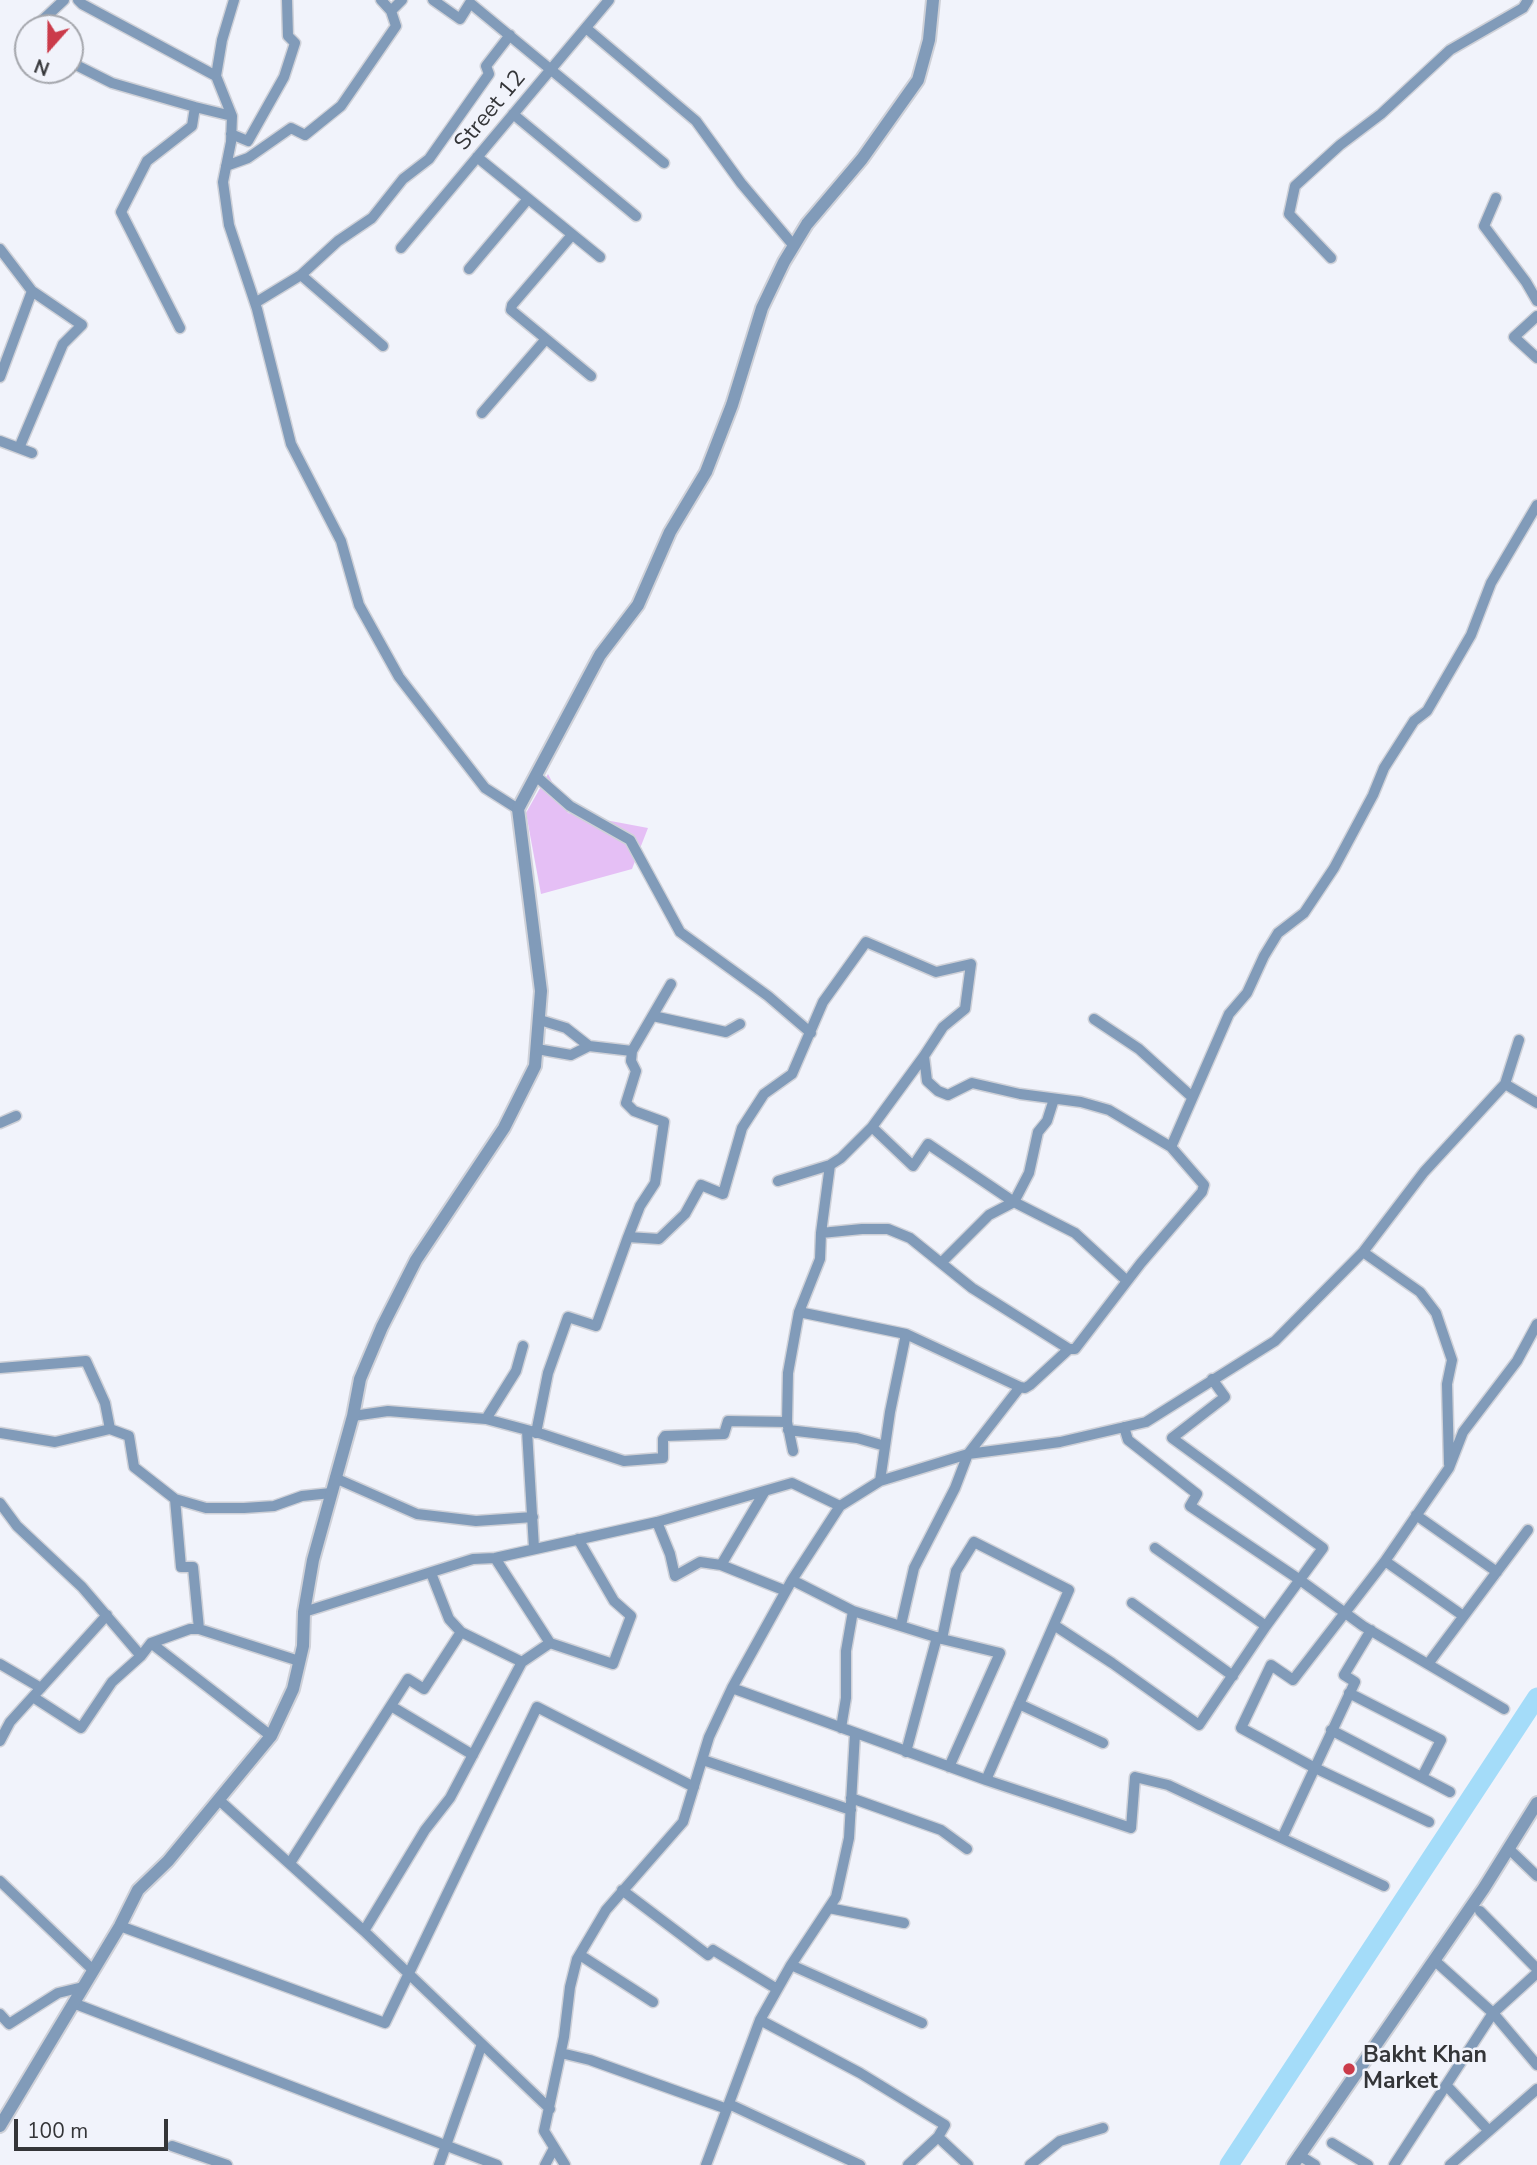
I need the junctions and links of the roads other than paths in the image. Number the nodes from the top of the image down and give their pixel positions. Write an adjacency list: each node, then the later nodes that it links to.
1 (64, 0): 12 (street)
2 (78, 0): 17 (street)
3 (234, 0): 17 (street)
4 (286, 0): 21 (street)
5 (381, 0): 11 (street)
6 (402, 0): 11 (street)
7 (433, 0): 14 (street)
8 (610, 0): 13 (street, Street 12)
9 (933, 0): 29 (street)
10 (1528, 0): 33 (street)
11 (391, 11): 24 (street)
12 (49, 14)
13 (586, 28): 16 (street, Street 12); 29 (street)
14 (510, 35): 16 (street); 35 (street)
15 (84, 69): 18 (street)
16 (552, 69): 19 (street, Street 12); 23 (street)
17 (216, 76): 20 (street)
18 (195, 107): 20 (street); 40 (street)
19 (513, 114): 22 (street, Street 12); 27 (street)
20 (232, 116): 21 (street)
21 (231, 134): 24 (street)
22 (477, 157): 26 (street); 30 (street, Street 12)
23 (664, 163)
24 (226, 166): 38 (street)
25 (1496, 198): 37 (street)
26 (528, 199): 28 (street); 34 (street)
27 (636, 216)
28 (572, 235): 32 (street); 41 (street)
29 (794, 246): 51 (street)
30 (401, 248)
31 (0, 249): 36 (street)
32 (600, 257)
33 (1331, 258)
34 (469, 270)
35 (301, 275): 38 (street); 42 (street)
36 (32, 291): 45 (street); 48 (street)
37 (1537, 301)
38 (255, 303): 52 (street)
39 (1537, 316): 43 (street)
40 (180, 328)
41 (546, 340): 44 (street); 46 (street)
42 (383, 346)
43 (1537, 358)
44 (591, 376)
45 (0, 377)
46 (482, 413)
47 (0, 441): 48 (street)
48 (19, 448): 49 (street)
49 (32, 453)
50 (1537, 505): 65 (street)
51 (536, 776): 52 (street); 58 (street)
52 (518, 809): 56 (street)
53 (671, 984): 54 (street)
54 (653, 1016): 57 (street); 62 (street)
55 (1094, 1018): 65 (street)
56 (540, 1020): 60 (street); 61 (street)
57 (740, 1024)
58 (811, 1033): 63 (street); 76 (street)
59 (1519, 1040): 64 (street)
60 (589, 1046): 61 (street); 62 (street)
61 (537, 1049): 88 (street)
62 (632, 1051): 76 (street)
63 (924, 1056): 66 (street); 70 (street)
64 (1505, 1084): 67 (street); 77 (street)
65 (1192, 1097): 71 (street)
66 (1054, 1098): 71 (street); 74 (street)
67 (1537, 1103)
68 (16, 1116): 69 (street)
69 (0, 1123)
70 (872, 1128): 72 (street); 74 (street)
71 (1171, 1147): 79 (street)
72 (830, 1165): 73 (street); 75 (street)
73 (778, 1181)
74 (1014, 1202): 78 (street); 79 (street)
75 (821, 1233): 78 (street); 80 (street)
76 (628, 1237): 93 (street)
77 (1363, 1252): 86 (street); 98 (street)
78 (941, 1263): 84 (street)
79 (1127, 1281): 84 (street)
80 (799, 1312): 82 (street); 90 (street)
81 (1537, 1324): 98 (street)
82 (906, 1334): 87 (street); 95 (street)
83 (523, 1346): 89 (street)
84 (1069, 1349): 87 (street)
85 (0, 1368): 92 (street)
86 (1212, 1380): 91 (street); 119 (street)
87 (1020, 1387): 97 (street)
88 (353, 1416): 89 (street); 99 (street)
89 (485, 1419): 93 (street)
90 (788, 1426): 93 (street); 95 (street); 96 (street)
91 (1125, 1427): 97 (street); 119 (street)
92 (110, 1429): 94 (street); 103 (street)
93 (531, 1432): 107 (street)
94 (0, 1433)
95 (885, 1446): 100 (street)
96 (793, 1451)
97 (968, 1454): 100 (street); 127 (street)
98 (1449, 1468): 106 (street)
99 (335, 1478): 102 (street); 107 (street)
100 (880, 1481): 105 (street)
101 (765, 1491): 105 (street); 108 (street); 115 (street)
102 (331, 1493): 103 (street); 123 (street)
103 (175, 1499): 130 (street)
104 (1, 1506): 125 (street)
105 (840, 1506): 118 (street)
106 (1416, 1515): 114 (street); 116 (street)
107 (533, 1517): 111 (street)
108 (657, 1522): 110 (street); 115 (street)
109 (1528, 1530): 116 (street)
110 (578, 1539): 111 (street); 135 (street)
111 (534, 1548): 113 (street)
112 (1155, 1548): 129 (street)
113 (495, 1558): 117 (street); 135 (street)
114 (1385, 1560): 124 (street); 126 (street)
115 (721, 1564): 120 (street)
116 (1497, 1572): 126 (street)
117 (431, 1573): 123 (street); 132 (street)
118 (792, 1580): 120 (street); 122 (street)
119 (1300, 1580): 124 (street); 129 (street)
120 (786, 1591): 143 (street)
121 (1132, 1603): 141 (street)
122 (853, 1611): 127 (street); 149 (street)
123 (304, 1612): 137 (street)
124 (1344, 1612): 131 (street); 158 (street)
125 (107, 1615): 136 (street); 142 (street)
126 (1462, 1615): 140 (street)
127 (901, 1625): 133 (street)
128 (1054, 1625): 133 (street); 141 (street); 146 (street)
129 (1266, 1626): 141 (street)
130 (199, 1629): 134 (street); 137 (street)
131 (1371, 1630): 140 (street); 144 (street)
132 (461, 1632): 138 (street); 147 (street)
133 (939, 1638): 155 (street); 159 (street)
134 (151, 1643): 136 (street); 153 (street)
135 (550, 1643): 138 (street)
136 (141, 1656): 145 (street)
137 (299, 1661): 153 (street)
138 (522, 1662): 156 (street)
139 (0, 1664): 142 (street)
140 (1428, 1664): 148 (street)
141 (1233, 1676)
142 (41, 1688): 145 (street)
143 (732, 1688): 149 (street); 157 (street)
144 (1349, 1693): 150 (street); 160 (street)
145 (33, 1697): 152 (street)
146 (1019, 1704): 154 (street); 161 (street)
147 (391, 1706): 156 (street); 172 (street)
148 (1504, 1709)
149 (841, 1728): 151 (street)
150 (1331, 1730): 158 (street); 160 (street)
151 (855, 1733): 155 (street); 164 (street)
152 (1, 1736)
153 (271, 1736): 165 (street)
154 (1103, 1743)
155 (906, 1752): 159 (street)
156 (473, 1755): 181 (street)
157 (703, 1760): 162 (street); 167 (street)
158 (1314, 1766): 168 (street); 169 (street)
159 (949, 1767): 161 (street)
160 (1422, 1777): 163 (street)
161 (986, 1780): 169 (street)
162 (694, 1787): 176 (street); 187 (street)
163 (1450, 1791)
164 (851, 1798): 167 (street); 170 (street)
165 (219, 1800): 172 (street); 180 (street)
166 (1537, 1803): 171 (street)
167 (850, 1810): 177 (street)
168 (1429, 1822)
169 (1282, 1838): 175 (street)
170 (967, 1849)
171 (1509, 1849): 173 (street); 183 (street)
172 (290, 1863): 181 (street)
173 (1537, 1877)
174 (0, 1881): 185 (street)
175 (1384, 1886)
176 (622, 1890): 182 (street); 189 (street)
177 (829, 1908): 179 (street); 184 (street)
178 (1480, 1911): 186 (street)
179 (904, 1923)
180 (120, 1926): 185 (street); 187 (street)
181 (364, 1931): 187 (street)
182 (580, 1955): 190 (street); 197 (street)
183 (1434, 1960): 192 (street); 211 (street)
184 (791, 1965): 189 (street); 195 (street)
185 (93, 1970): 188 (street)
186 (1537, 1971): 192 (street)
187 (410, 1975): 196 (street)
188 (83, 1987): 191 (street); 193 (street)
189 (777, 1989): 194 (street)
190 (653, 2001)
191 (73, 2003): 203 (street); 209 (street)
192 (1493, 2012): 198 (street); 199 (street)
193 (0, 2014)
194 (760, 2020): 201 (street); 206 (street)
195 (922, 2023)
196 (482, 2044): 202 (street); 209 (street)
197 (561, 2053): 201 (street); 202 (street)
198 (1537, 2065)
199 (1446, 2085): 205 (street); 224 (street)
200 (1537, 2089): 205 (street)
201 (728, 2106): 217 (street); 218 (street)
202 (550, 2109): 210 (street)
203 (0, 2126)
204 (1103, 2128): 221 (street)
205 (1489, 2131): 225 (street)
206 (938, 2137): 219 (street); 220 (street)
207 (1332, 2143): 223 (street)
208 (172, 2146): 212 (street)
209 (446, 2146): 213 (street); 214 (street)
210 (554, 2148): 215 (street); 216 (street)
211 (1296, 2160): 222 (street)
212 (227, 2165)
213 (439, 2165)
214 (497, 2165)
215 (545, 2165)
216 (565, 2165)
217 (706, 2165)
218 (860, 2165)
219 (908, 2165)
220 (968, 2165)
221 (1030, 2165)
222 (1315, 2165)
223 (1368, 2165)
224 (1394, 2165)
225 (1450, 2165)

